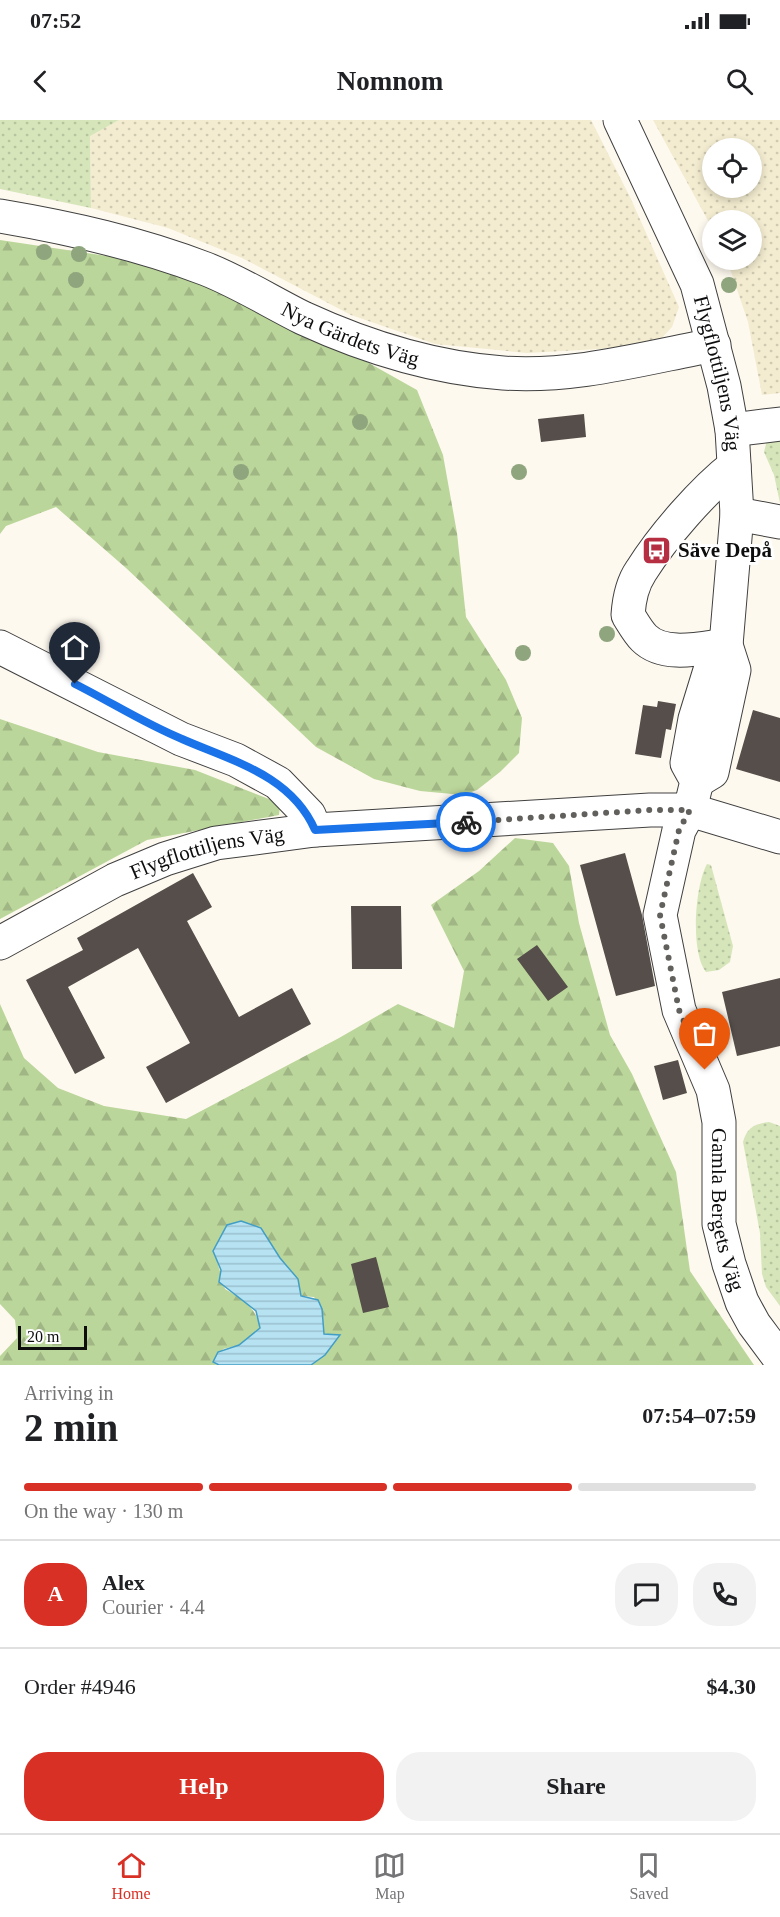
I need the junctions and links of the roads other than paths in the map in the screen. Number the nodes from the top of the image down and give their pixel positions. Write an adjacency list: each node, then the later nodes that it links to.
1 (620, 120): 3 (street, Flygflottiljens Väg)
2 (0, 216): 3 (street, Nya Gärdets Väg)
3 (714, 345): 5 (street, Flygflottiljens Väg)
4 (780, 424): 5 (street)
5 (732, 430): 6 (street, Flygflottiljens Väg)
6 (734, 466): 7 (street, Flygflottiljens Väg); 9 (street)
7 (737, 514): 8 (street); 9 (street, Flygflottiljens Väg)
8 (780, 522)
9 (726, 645): 11 (street, Flygflottiljens Väg)
10 (0, 647): 12 (street)
11 (693, 796): 12 (street, Flygflottiljens Väg); 13 (street); 15 (street, Gamla Bergets Väg)
12 (315, 830): 14 (street, Flygflottiljens Väg)
13 (780, 837)
14 (0, 943)
15 (780, 1359)

